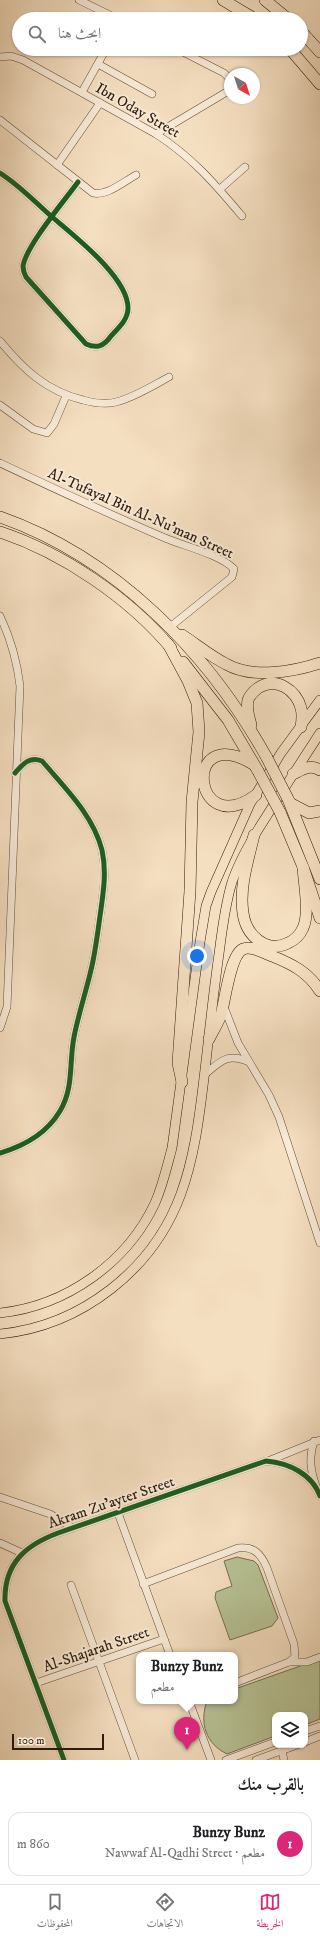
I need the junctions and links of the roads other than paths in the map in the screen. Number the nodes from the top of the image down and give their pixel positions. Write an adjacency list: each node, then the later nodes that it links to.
1 (79, 0): 4 (street)
2 (223, 0): 5 (highway)
3 (265, 0): 6 (highway)
4 (104, 12)
5 (244, 12)
6 (280, 12)
7 (308, 39): 8 (highway)
8 (320, 52)
9 (102, 56): 13 (street)
10 (191, 56): 14 (street)
11 (296, 56): 15 (highway)
12 (0, 57): 16 (street, Ibn Oday Street)
13 (98, 64): 16 (street); 17 (street)
14 (224, 73)
15 (320, 84)
16 (82, 92): 19 (street, Ibn Oday Street)
17 (152, 94)
18 (224, 94): 21 (street)
19 (100, 103): 21 (street, Ibn Oday Street); 22 (street)
20 (0, 120): 22 (street)
21 (156, 134): 27 (street, Ibn Oday Street)
22 (57, 165): 26 (street)
23 (245, 167): 27 (street)
24 (0, 173): 28 (street)
25 (136, 175): 26 (street)
26 (78, 182): 28 (street)
27 (220, 189): 29 (street, Ibn Oday Street)
28 (52, 216): 28 (street)
29 (242, 216)
30 (0, 341): 32 (street)
31 (169, 377): 32 (street)
32 (66, 396): 33 (street)
33 (0, 405)
34 (0, 463): 38 (street, Al-Tufayal Bin Al-Nu'man Street)
35 (0, 517): 38 (highway)
36 (0, 532): 39 (highway)
37 (0, 616): 47 (street)
38 (170, 627): 40 (highway); 43 (highway)
39 (168, 644): 45 (highway); 62 (highway)
40 (320, 663)
41 (320, 700): 42 (main road)
42 (301, 727): 43 (highway); 49 (main road)
43 (252, 732): 50 (highway, bridge)
44 (320, 733): 48 (main road)
45 (256, 768): 49 (highway); 53 (highway, bridge)
46 (320, 770): 48 (highway)
47 (15, 773): 58 (street); 63 (street)
48 (293, 774): 52 (main road)
49 (256, 795): 62 (main road)
50 (289, 801): 51 (highway); 54 (highway)
51 (320, 811)
52 (254, 835): 53 (highway); 59 (main road)
53 (303, 867): 55 (highway)
54 (320, 879)
55 (320, 918)
56 (320, 991): 57 (highway)
57 (223, 1007): 59 (highway); 60 (street)
58 (0, 1028)
59 (209, 1039): 61 (main road)
60 (249, 1062): 61 (street); 64 (street)
61 (204, 1075): 66 (main road)
62 (182, 1082): 65 (main road)
63 (0, 1153)
64 (320, 1243)
65 (0, 1313)
66 (0, 1334)
67 (317, 1441): 68 (street); 69 (street)
68 (266, 1462): 69 (street, Akram Zu'ayter Street); 72 (street, Akram Zu'ayter Street)
69 (317, 1487): 70 (street)
70 (320, 1496)
71 (0, 1497): 73 (street)
72 (118, 1513): 73 (street, Akram Zu'ayter Street); 76 (street)
73 (73, 1528): 75 (street, Akram Zu'ayter Street)
74 (0, 1543): 75 (street)
75 (22, 1553): 83 (street, Akram Zu'ayter Street)
76 (143, 1584): 78 (street); 82 (street)
77 (71, 1585): 81 (street)
78 (164, 1639): 79 (street); 81 (street, Al-Shajarah Street)
79 (169, 1652)
80 (320, 1657): 82 (street)
81 (100, 1661): 83 (street, Al-Shajarah Street); 94 (street)
82 (289, 1662): 84 (street)
83 (36, 1682): 93 (street, Akram Zu'ayter Street)
84 (238, 1682)
85 (190, 1704): 95 (street)
86 (320, 1726): 87 (street)
87 (308, 1730)
88 (320, 1736): 89 (street)
89 (308, 1741)
90 (272, 1743): 96 (street)
91 (290, 1748): 92 (street)
92 (282, 1751): 97 (street); 98 (street)
93 (64, 1760)
94 (135, 1760)
95 (211, 1760)
96 (226, 1760)
97 (256, 1760)
98 (284, 1760)

